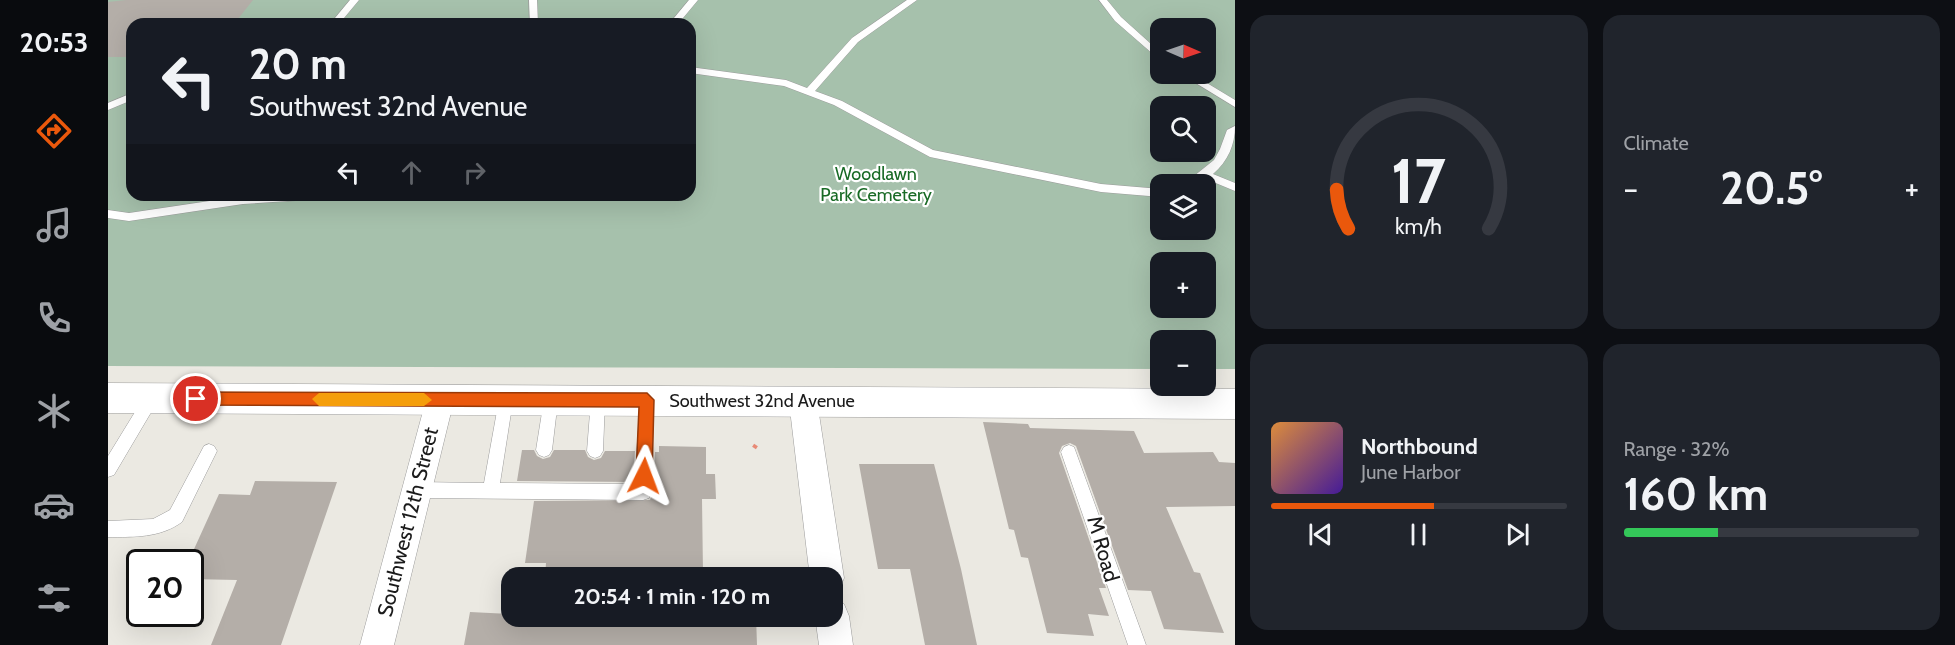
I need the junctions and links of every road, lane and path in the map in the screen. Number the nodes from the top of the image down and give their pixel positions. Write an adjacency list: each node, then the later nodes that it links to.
1 (355, 0): 6 (lane)
2 (533, 0): 7 (lane)
3 (694, 0): 8 (lane)
4 (913, 0): 12 (lane)
5 (1103, 0): 9 (lane)
6 (339, 18)
7 (534, 18)
8 (678, 18)
9 (1150, 48)
10 (696, 71): 12 (lane)
11 (1202, 84): 14 (lane)
12 (808, 91): 20 (lane)
13 (126, 99): 15 (lane)
14 (1235, 104)
15 (108, 107)
16 (1235, 129): 17 (lane)
17 (1208, 174)
18 (1216, 179): 19 (lane)
19 (1235, 187)
20 (1150, 192)
21 (236, 201): 22 (lane)
22 (108, 214)
23 (108, 398): 24 (street, Southwest 32nd Avenue)
24 (151, 399): 25 (street, Southwest 32nd Avenue); 36 (lane)
25 (440, 400): 26 (street, Southwest 32nd Avenue); 37 (street, Southwest 12th Street)
26 (506, 400): 27 (street, Southwest 32nd Avenue); 38 (lane)
27 (551, 400): 28 (street, Southwest 32nd Avenue); 32 (lane)
28 (598, 400): 29 (street, Southwest 32nd Avenue); 33 (lane)
29 (647, 400): 30 (street, Southwest 32nd Avenue); 38 (lane)
30 (803, 401): 31 (street, Southwest 32nd Avenue); 40 (street)
31 (1235, 404)
32 (544, 450)
33 (595, 450)
34 (209, 451): 39 (lane)
35 (1069, 452): 44 (lane, M Road)
36 (108, 470)
37 (415, 490): 38 (lane); 42 (street, Southwest 12th Street)
38 (491, 490)
39 (108, 529)
40 (826, 567)
41 (834, 627): 43 (street)
42 (377, 645)
43 (836, 645)
44 (1137, 645)

